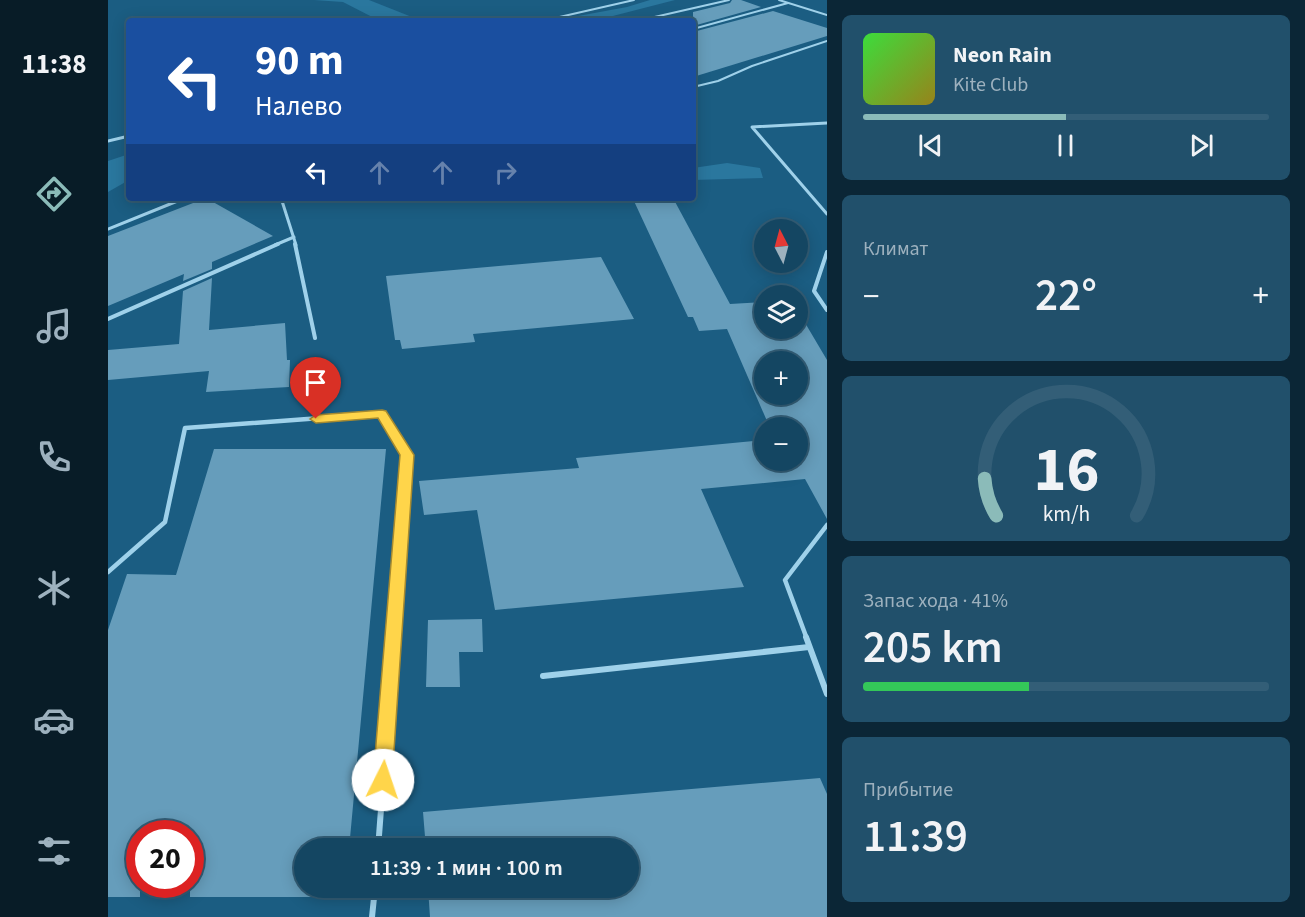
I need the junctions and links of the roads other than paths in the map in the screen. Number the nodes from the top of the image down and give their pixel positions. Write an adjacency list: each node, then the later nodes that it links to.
1 (634, 0): 6 (lane)
2 (729, 0): 7 (lane)
3 (778, 0): 4 (lane)
4 (788, 3): 5 (lane); 8 (lane)
5 (826, 15)
6 (555, 18)
7 (650, 18)
8 (696, 28)
9 (826, 41): 10 (lane)
10 (696, 86)
11 (826, 123): 16 (lane)
12 (126, 137): 13 (lane)
13 (108, 141)
14 (178, 201): 17 (lane)
15 (282, 201): 18 (lane)
16 (826, 214)
17 (108, 229)
18 (294, 237): 21 (lane); 22 (lane)
19 (826, 252): 20 (lane)
20 (826, 310)
21 (108, 319)
22 (315, 338)
23 (826, 525): 25 (lane)
24 (108, 572): 28 (lane)
25 (809, 647): 26 (lane); 27 (lane)
26 (543, 676)
27 (826, 694)
28 (379, 838)
29 (374, 898): 30 (lane)
30 (372, 917)

